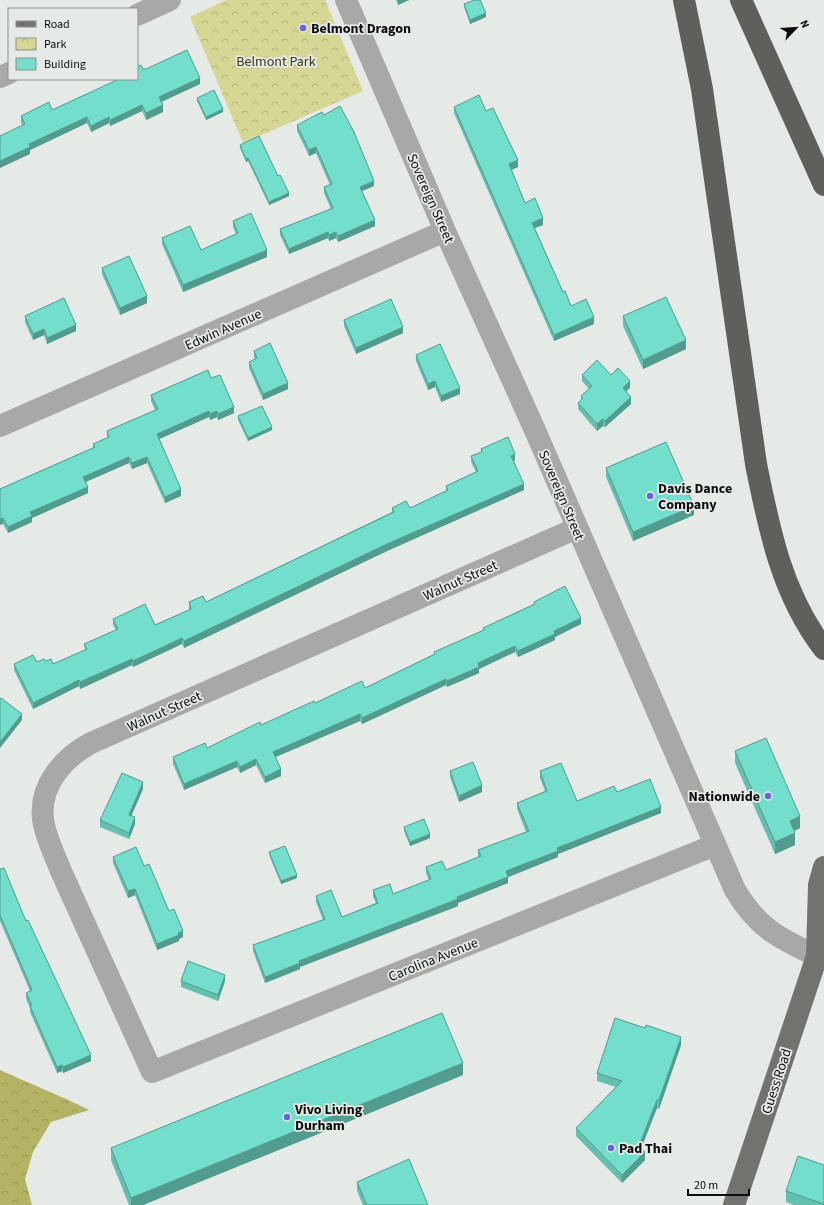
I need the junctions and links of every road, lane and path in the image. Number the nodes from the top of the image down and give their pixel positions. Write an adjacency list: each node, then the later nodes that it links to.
1 (170, 0): 5 (street)
2 (346, 0): 7 (street, Sovereign Street)
3 (684, 0): 10 (highway)
4 (741, 0): 6 (highway)
5 (138, 15)
6 (824, 185)
7 (445, 232): 8 (street, Edwin Avenue); 9 (street, Sovereign Street)
8 (0, 426)
9 (577, 528): 11 (street, Sovereign Street); 14 (street, Walnut Street)
10 (824, 649)
11 (715, 845): 13 (street, Sovereign Street); 14 (street, Carolina Avenue)
12 (824, 867): 13 (main road, Guess Road)
13 (821, 953): 15 (main road, Guess Road)
14 (152, 1072)
15 (734, 1205)

